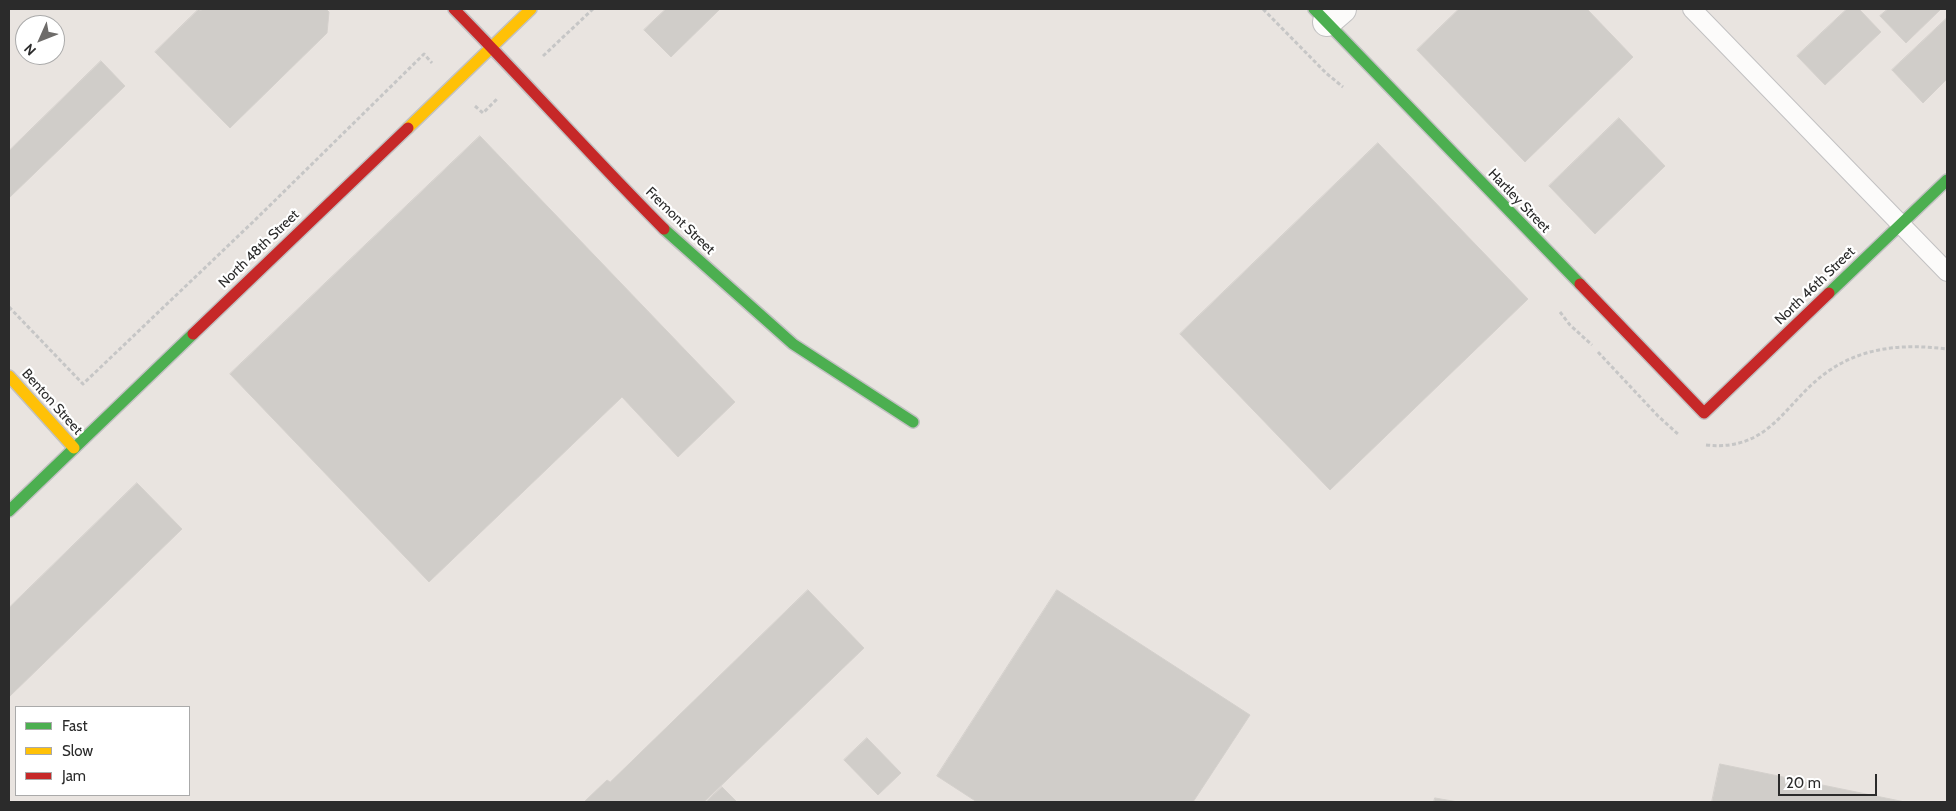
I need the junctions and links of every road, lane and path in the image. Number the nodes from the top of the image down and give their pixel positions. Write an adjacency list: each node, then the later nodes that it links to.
1 (454, 9): 5 (street, Fremont Street)
2 (531, 9): 5 (street, North 48th Street)
3 (1692, 9): 7 (lane)
4 (1328, 13): 12 (street, Hartley Street)
5 (491, 46): 13 (street, Fremont Street); 14 (street, North 48th Street)
6 (1947, 180): 7 (street, North 46th Street)
7 (1901, 224): 8 (lane); 12 (street, North 46th Street)
8 (1947, 272)
9 (1947, 349): 10 (path)
10 (1831, 369)
11 (9, 376): 14 (street, Benton Street)
12 (1704, 413)
13 (913, 422)
14 (74, 448): 15 (street, North 48th Street)
15 (9, 511)

